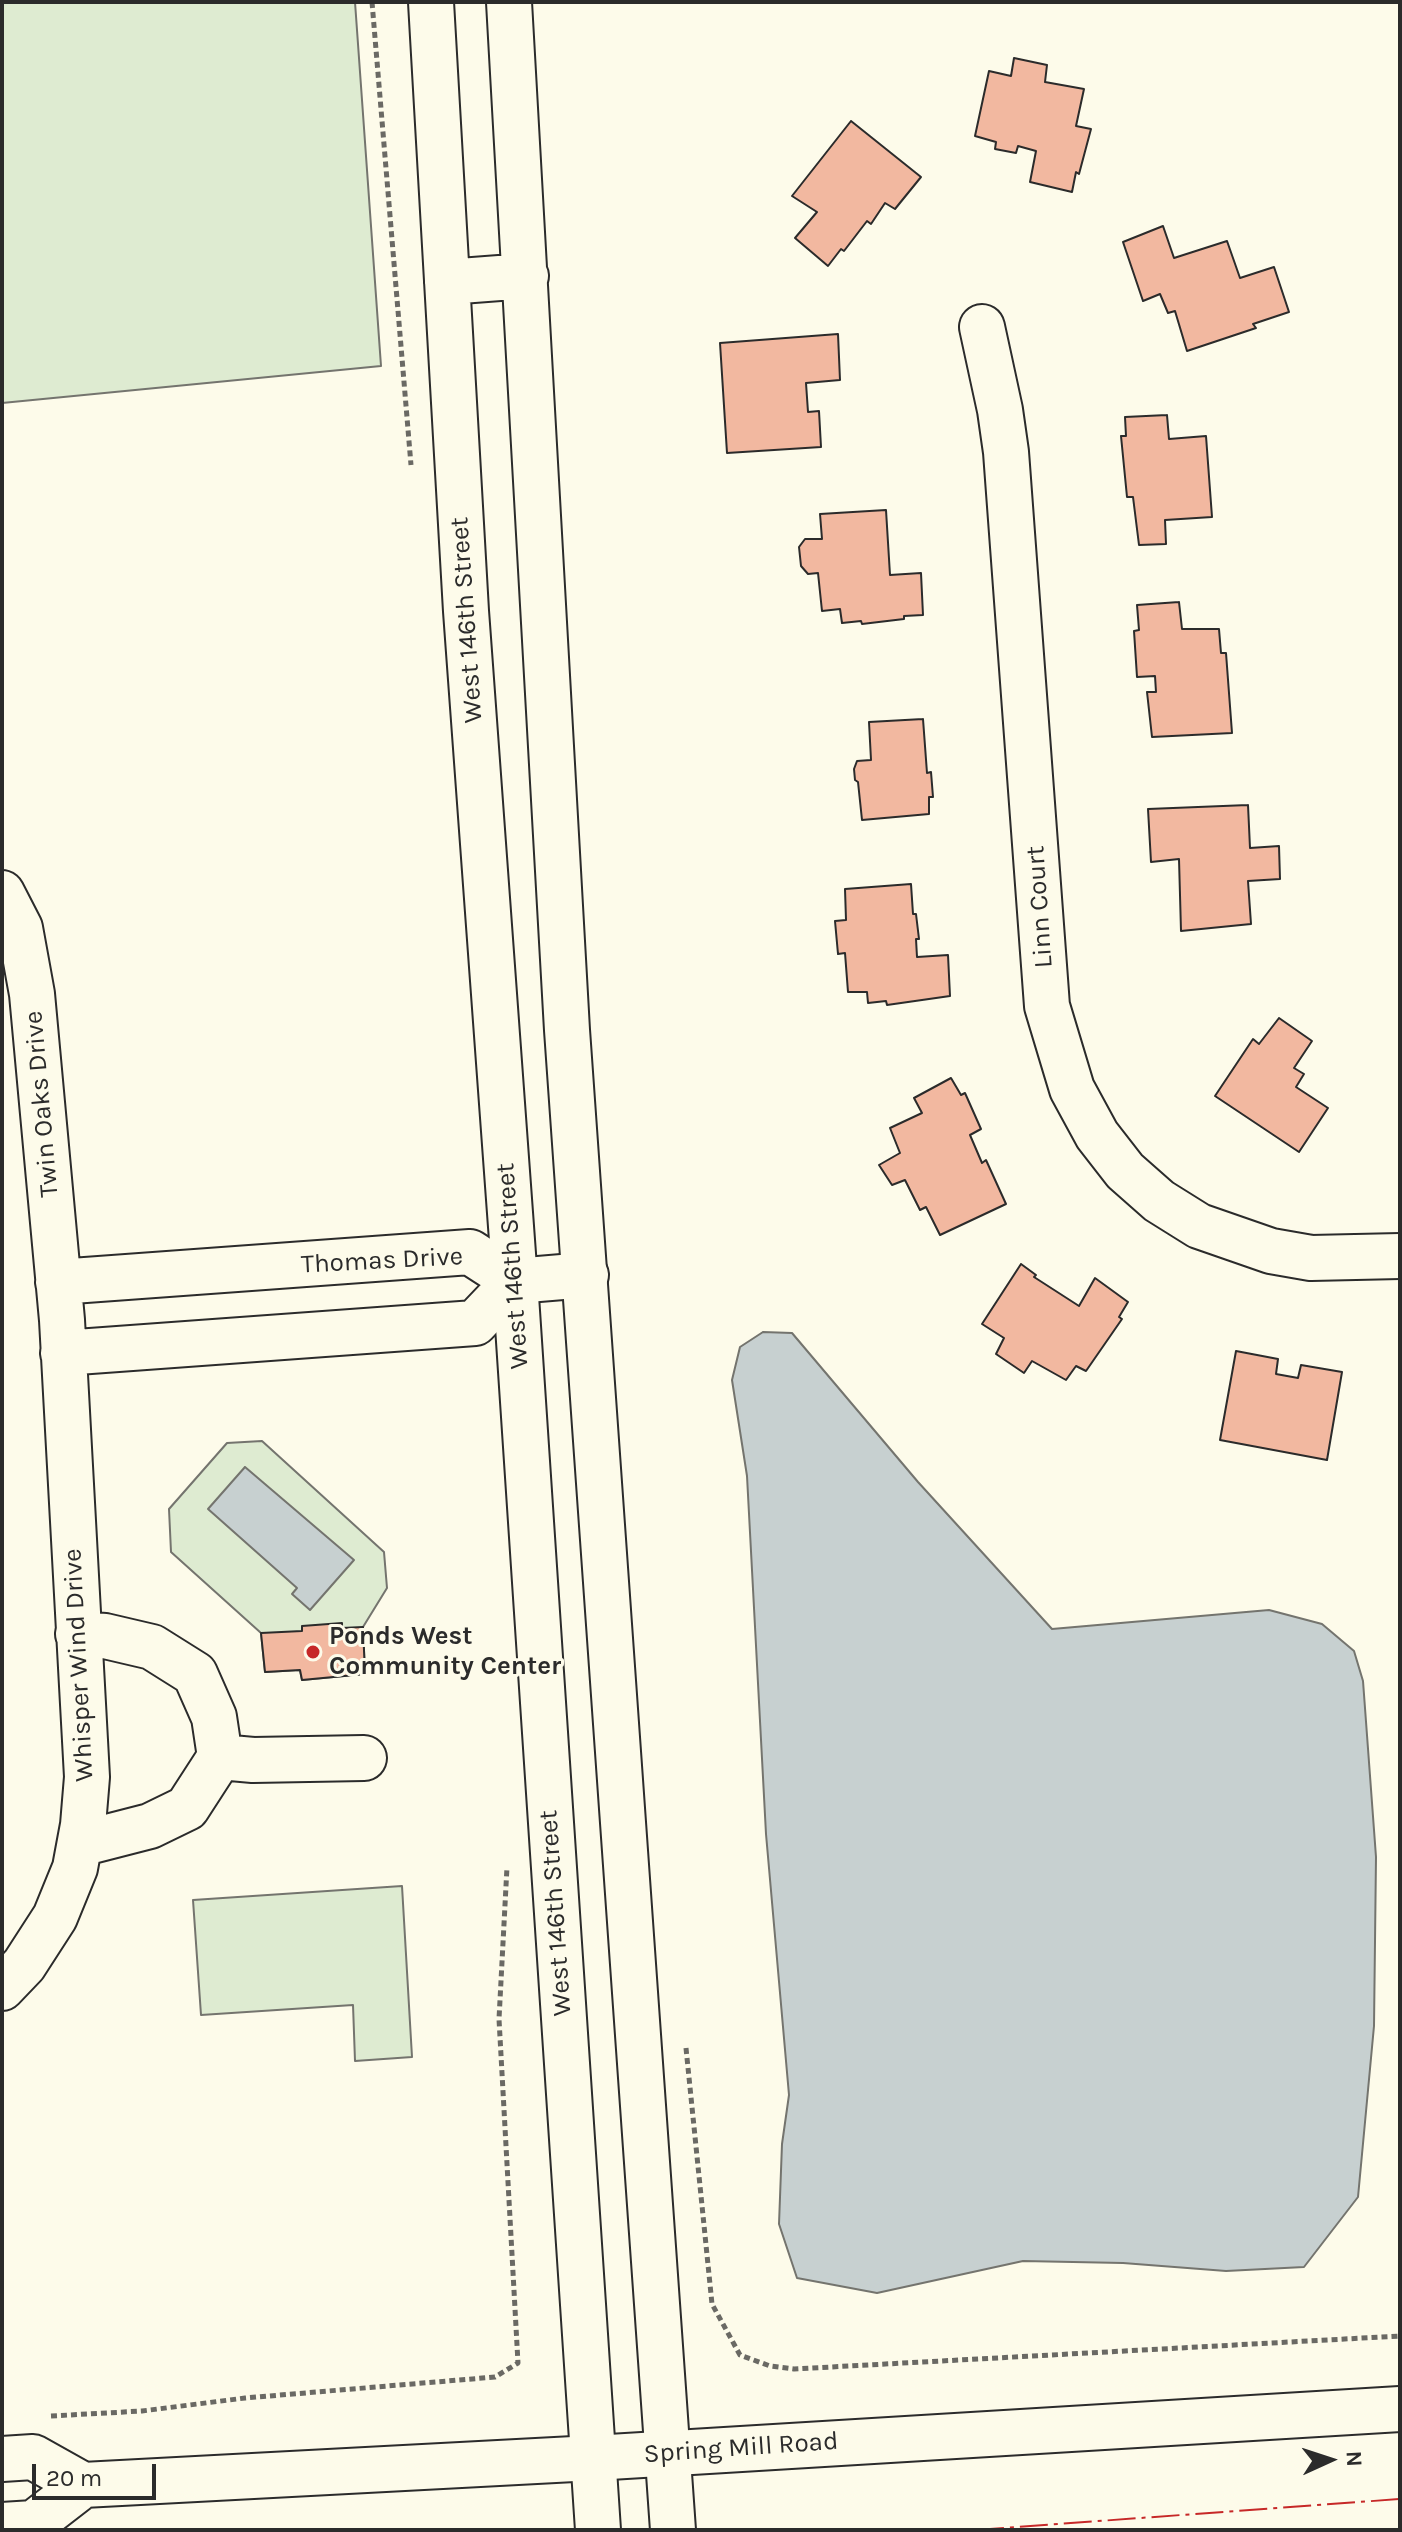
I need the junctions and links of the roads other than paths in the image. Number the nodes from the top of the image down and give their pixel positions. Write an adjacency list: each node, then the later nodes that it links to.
1 (431, 2): 4 (main road, West 146th Street)
2 (509, 2): 3 (main road)
3 (526, 276): 4 (main road); 8 (main road)
4 (447, 282): 9 (main road, West 146th Street)
5 (982, 327): 7 (main road, Linn Court)
6 (2, 893): 10 (main road, Twin Oaks Drive)
7 (1400, 1256)
8 (586, 1275): 9 (main road); 17 (main road)
9 (515, 1281): 10 (main road, Thomas Drive); 10 (main road); 18 (main road, West 146th Street)
10 (61, 1318): 11 (main road, Whisper Wind Drive)
11 (78, 1634): 12 (main road); 14 (main road, Whisper Wind Drive)
12 (220, 1757): 13 (main road); 14 (main road)
13 (364, 1758)
14 (80, 1844): 15 (main road, Whisper Wind Drive)
15 (2, 1988)
16 (1400, 2409): 17 (main road, Spring Mill Road)
17 (668, 2452): 18 (main road, Spring Mill Road); 23 (main road)
18 (593, 2458): 20 (main road, Spring Mill Road); 22 (main road, West 146th Street)
19 (2, 2459): 20 (main road)
20 (83, 2485): 21 (main road)
21 (2, 2525)
22 (598, 2530)
23 (673, 2530)

